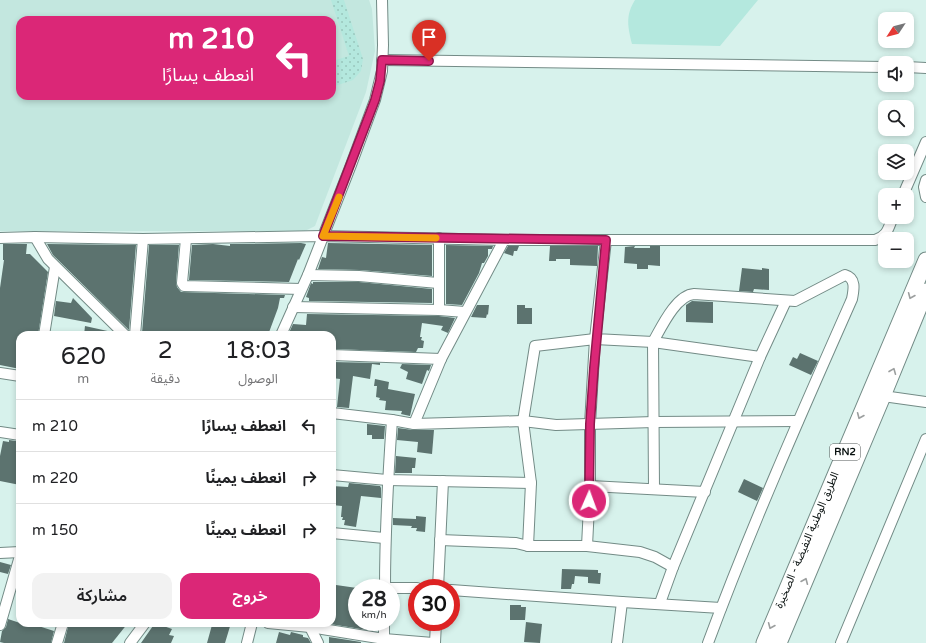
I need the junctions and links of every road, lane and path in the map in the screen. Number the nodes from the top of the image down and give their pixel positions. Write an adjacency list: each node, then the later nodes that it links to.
1 (382, 0): 2 (street)
2 (382, 60): 3 (street); 12 (street)
3 (878, 67)
4 (914, 67): 5 (street)
5 (926, 68)
6 (926, 142): 8 (street)
7 (926, 180): 9 (street)
8 (906, 188)
9 (926, 197)
10 (890, 224): 17 (street)
11 (35, 236): 15 (street); 18 (street); 20 (street)
12 (323, 236): 13 (street); 14 (street); 21 (street)
13 (439, 238): 16 (street); 22 (street)
14 (186, 239): 15 (street); 23 (street)
15 (143, 240): 31 (street)
16 (504, 240): 17 (street); 28 (street)
17 (606, 240): 33 (street)
18 (0, 241)
19 (926, 260): 90 (highway, الطريق الوطنية النفيضة - الصخيرة / RN2, one-way to 90)
20 (56, 266): 29 (street); 30 (street)
21 (308, 275): 22 (street); 23 (street)
22 (438, 284): 27 (street)
23 (301, 289): 26 (street)
24 (926, 291): 40 (highway, الطريق الوطنية النفيضة - الصخيرة / RN2, one-way to 24)
25 (786, 301): 34 (street); 36 (street); 46 (street)
26 (294, 307): 27 (street); 32 (street)
27 (439, 310): 28 (street)
28 (466, 312): 37 (street)
29 (45, 331)
30 (121, 331)
31 (135, 331)
32 (283, 331)
33 (595, 340): 34 (street); 44 (street); 49 (street)
34 (653, 342): 36 (street); 47 (street)
35 (336, 355): 37 (street)
36 (760, 357): 45 (street)
37 (441, 359): 48 (street)
38 (0, 373): 39 (street)
39 (16, 375)
40 (883, 396): 41 (street); 91 (highway, الطريق الوطنية النفيضة - الصخيرة / RN2, one-way to 40)
41 (926, 402)
42 (336, 413): 43 (street)
43 (392, 420): 48 (street); 54 (street)
44 (523, 421): 48 (street); 49 (street); 56 (street)
45 (734, 421): 46 (street); 47 (street); 59 (street)
46 (798, 421): 74 (street)
47 (654, 422): 49 (street); 58 (street)
48 (414, 424)
49 (590, 424): 57 (street)
50 (0, 432): 51 (street)
51 (16, 434)
52 (926, 439): 92 (street)
53 (336, 476): 54 (street)
54 (387, 480): 55 (street); 61 (street)
55 (443, 481): 56 (street); 62 (street)
56 (531, 483): 63 (street)
57 (590, 486): 58 (street); 64 (street)
58 (654, 489): 59 (street)
59 (705, 492): 67 (street)
60 (336, 533): 61 (street)
61 (384, 538): 69 (street)
62 (440, 540): 63 (street); 70 (street)
63 (528, 546): 64 (street)
64 (587, 546): 67 (street)
65 (16, 552): 66 (street)
66 (0, 553)
67 (673, 567): 73 (street)
68 (16, 570): 75 (street)
69 (385, 579)
70 (438, 579)
71 (460, 591): 72 (street)
72 (622, 602): 73 (street); 88 (street)
73 (660, 603): 74 (street)
74 (721, 608): 89 (street)
75 (0, 625)
76 (62, 627): 83 (street)
77 (142, 627): 84 (street)
78 (251, 627): 85 (street)
79 (310, 627): 86 (street)
80 (318, 627): 82 (street)
81 (435, 631): 87 (street)
82 (384, 641): 87 (street)
83 (57, 643)
84 (130, 643)
85 (247, 643)
86 (318, 643)
87 (434, 643)
88 (617, 643)
89 (708, 643)
90 (764, 643)
91 (779, 643)
92 (841, 643)

